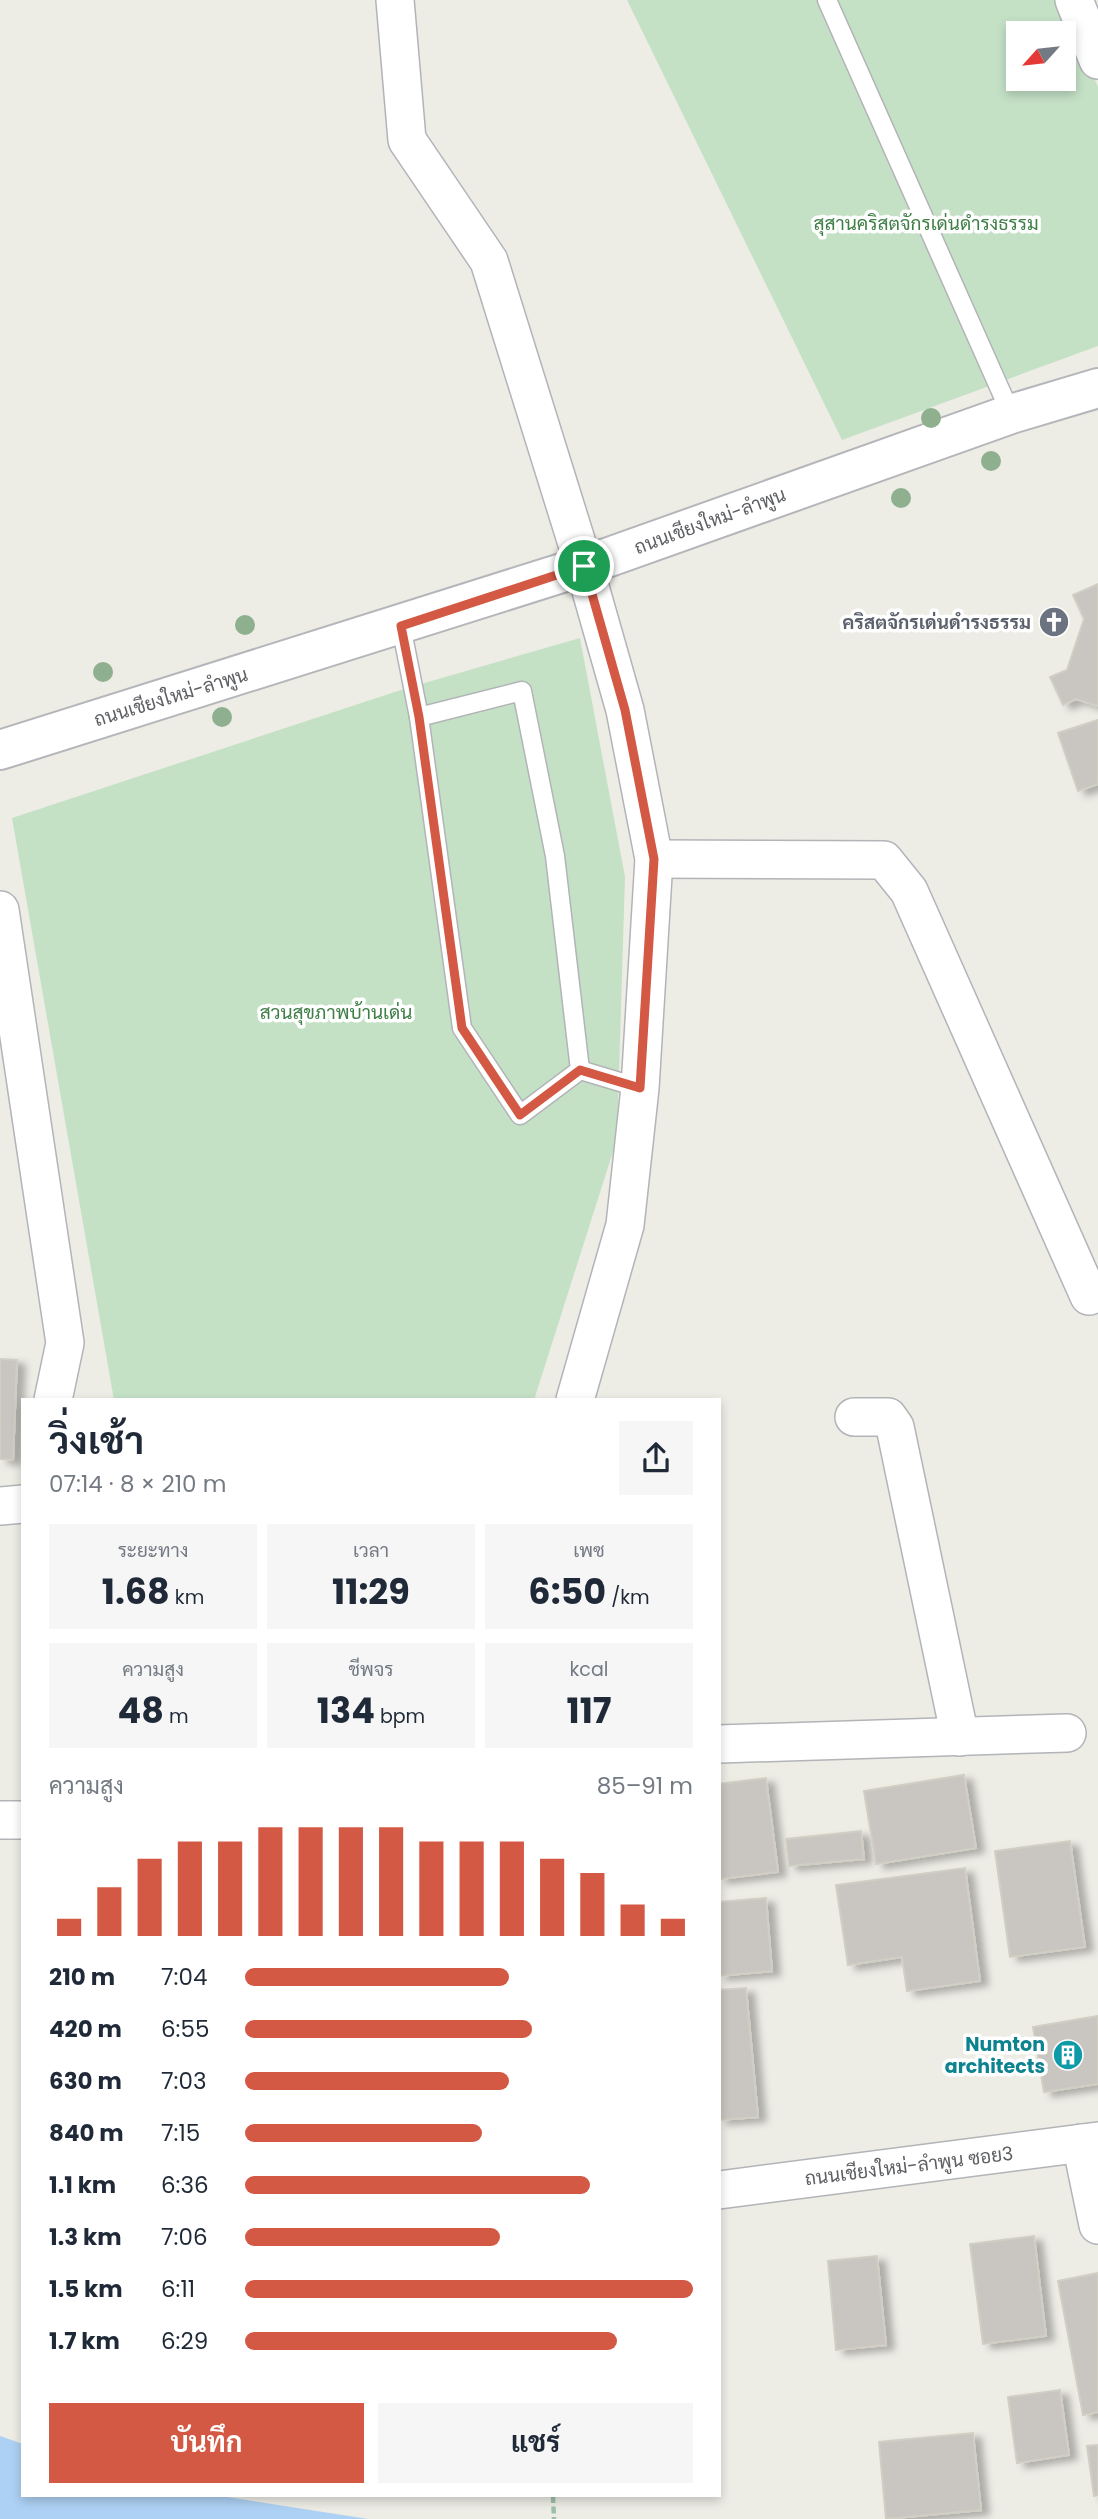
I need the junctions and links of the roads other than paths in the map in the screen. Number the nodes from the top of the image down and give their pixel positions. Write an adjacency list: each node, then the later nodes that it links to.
1 (395, 0): 7 (street)
2 (827, 0): 6 (lane)
3 (1074, 0): 4 (street)
4 (1098, 60)
5 (1098, 388): 6 (main road, ถนนเชียงใหม่-ลำพูน)
6 (1011, 414): 7 (main road, ถนนเชียงใหม่-ลำพูน)
7 (584, 566): 8 (main road, ถนนเชียงใหม่-ลำพูน); 11 (street)
8 (401, 626): 9 (lane); 10 (main road, ถนนเชียงใหม่-ลำพูน)
9 (419, 717): 13 (lane); 13 (lane)
10 (0, 750)
11 (654, 859): 14 (street); 15 (street)
12 (0, 911): 16 (street)
13 (580, 1070): 14 (lane)
14 (640, 1088): 17 (street)
15 (1089, 1296)
16 (53, 1398)
17 (576, 1398)
18 (854, 1417): 22 (street)
19 (21, 1504): 20 (street)
20 (0, 1506)
21 (1067, 1733): 22 (street)
22 (960, 1737): 23 (street)
23 (721, 1744)
24 (0, 1820): 25 (street)
25 (21, 1820)
26 (1089, 2142): 27 (street, ถนนเชียงใหม่-ลำพูน ซอย3); 28 (street)
27 (721, 2190)
28 (1098, 2225)

